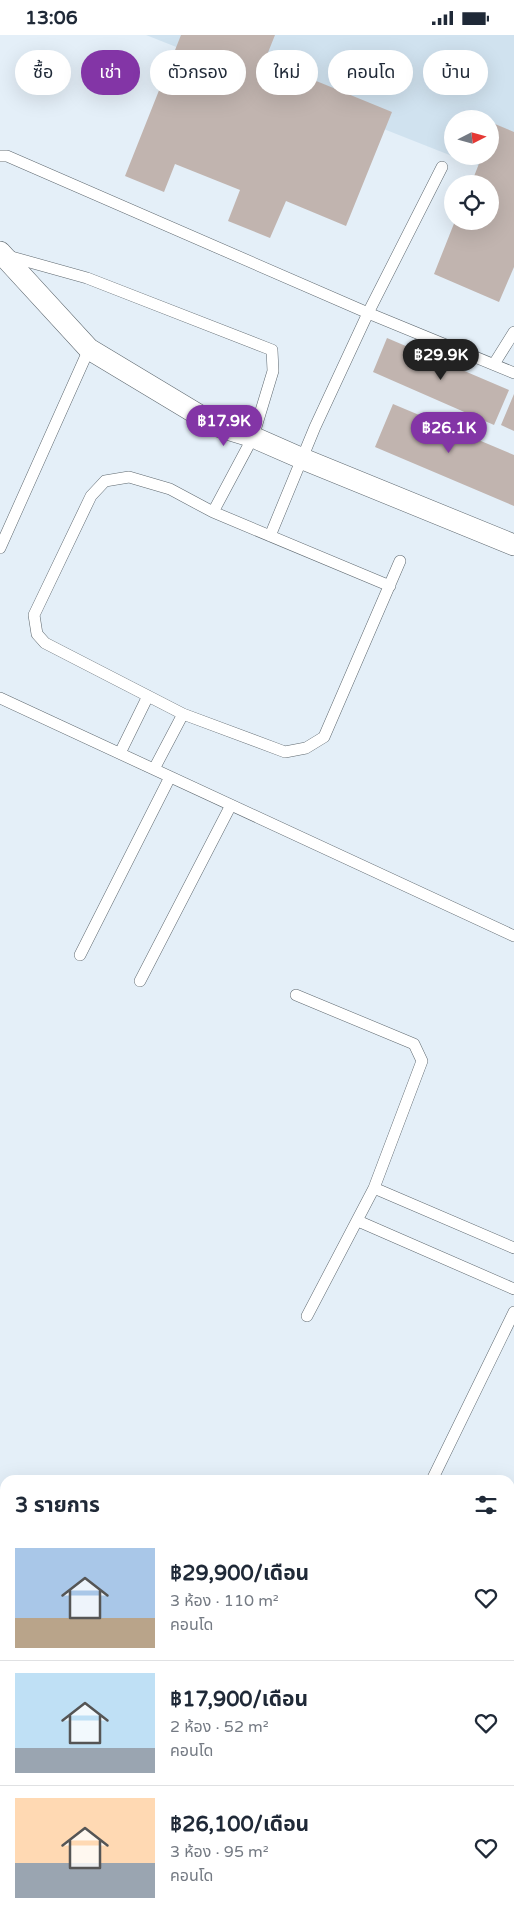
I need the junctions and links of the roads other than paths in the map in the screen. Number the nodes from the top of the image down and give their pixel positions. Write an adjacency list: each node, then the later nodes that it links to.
1 (0, 156): 4 (lane)
2 (442, 167): 4 (lane)
3 (1, 253): 6 (street); 9 (lane)
4 (368, 313): 7 (lane); 10 (lane)
5 (514, 332): 7 (lane)
6 (89, 349): 9 (street); 14 (lane)
7 (494, 364): 8 (lane)
8 (514, 373)
9 (253, 437): 10 (street); 11 (lane)
10 (303, 459): 12 (lane); 13 (street)
11 (213, 512): 12 (lane); 17 (lane)
12 (270, 536): 16 (lane)
13 (514, 545)
14 (0, 548)
15 (400, 561): 16 (lane)
16 (390, 586): 19 (lane)
17 (148, 696): 19 (lane); 20 (lane)
18 (0, 698): 20 (lane)
19 (182, 714): 21 (lane)
20 (120, 753): 21 (lane)
21 (154, 769): 22 (lane)
22 (170, 777): 23 (lane); 25 (lane)
23 (231, 805): 24 (lane); 26 (lane)
24 (514, 936)
25 (80, 955)
26 (140, 981)
27 (296, 995): 28 (lane)
28 (374, 1188): 29 (lane); 30 (lane)
29 (358, 1221): 31 (lane); 33 (lane)
30 (514, 1248)
31 (514, 1289)
32 (514, 1312): 34 (lane)
33 (307, 1316)
34 (434, 1475)

